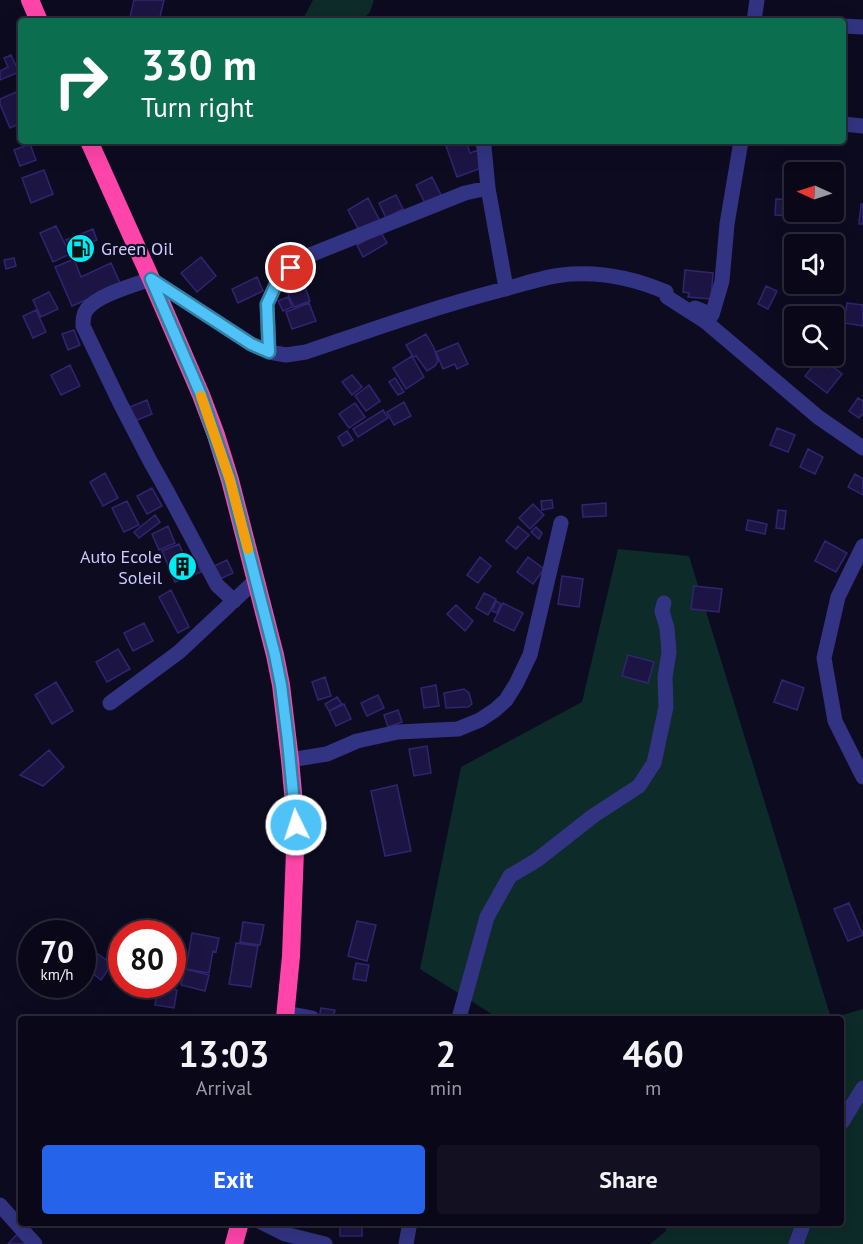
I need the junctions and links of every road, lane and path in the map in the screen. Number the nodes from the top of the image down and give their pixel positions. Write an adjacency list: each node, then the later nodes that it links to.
1 (30, 0): 3 (highway)
2 (757, 0): 4 (street)
3 (38, 18)
4 (754, 18)
5 (846, 26): 6 (street)
6 (863, 27)
7 (846, 124): 8 (street)
8 (863, 126)
9 (90, 144): 13 (highway)
10 (483, 144): 12 (street)
11 (740, 144): 15 (street)
12 (488, 188): 14 (street); 16 (street)
13 (151, 279): 16 (street); 20 (highway); 21 (street)
14 (506, 288): 15 (street); 16 (street)
15 (667, 297): 17 (street)
16 (269, 352)
17 (863, 448)
18 (561, 523): 24 (street)
19 (863, 546): 25 (street)
20 (256, 580): 21 (street); 24 (highway)
21 (234, 601): 23 (street)
22 (664, 603): 27 (street)
23 (110, 703)
24 (290, 760): 26 (highway)
25 (863, 777)
26 (286, 1016)
27 (460, 1016)
28 (863, 1088): 29 (street)
29 (844, 1119)
30 (0, 1205): 32 (street)
31 (18, 1226): 36 (street)
32 (18, 1226)
33 (269, 1226): 37 (street)
34 (409, 1226): 38 (street)
35 (803, 1226): 39 (street)
36 (34, 1244)
37 (325, 1244)
38 (406, 1244)
39 (796, 1244)

